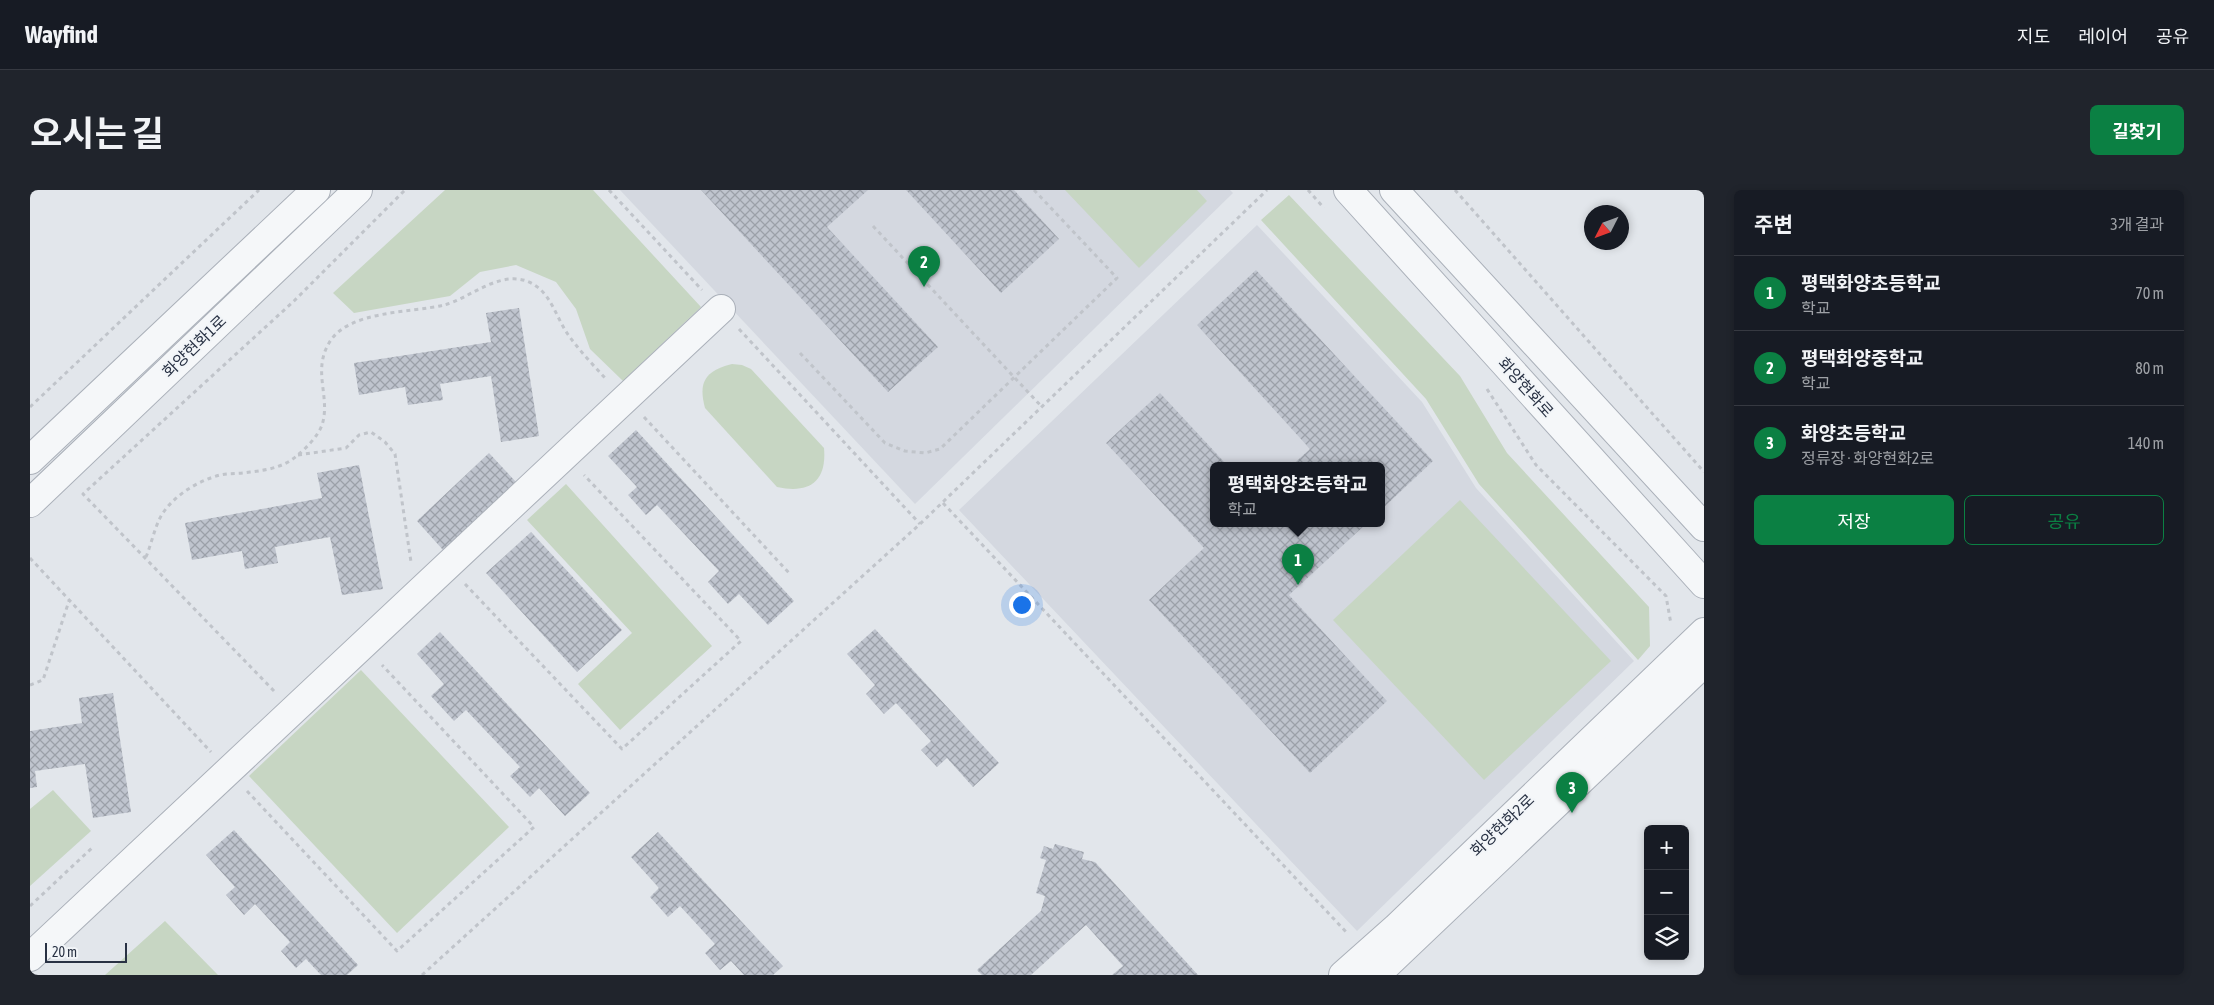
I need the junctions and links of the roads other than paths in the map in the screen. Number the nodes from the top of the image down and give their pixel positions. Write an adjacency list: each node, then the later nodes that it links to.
1 (316, 190): 6 (street, 화양현화1로)
2 (358, 190): 7 (street, 화양현화1로)
3 (1348, 190): 9 (street, 화양현화로)
4 (1394, 190): 8 (street)
5 (721, 310): 12 (street)
6 (30, 460)
7 (30, 503)
8 (1704, 527)
9 (1704, 584)
10 (1704, 632): 13 (street, 화양현화2로)
11 (1704, 663): 14 (street, 화양현화2로)
12 (30, 957)
13 (1343, 975)
14 (1376, 975)

